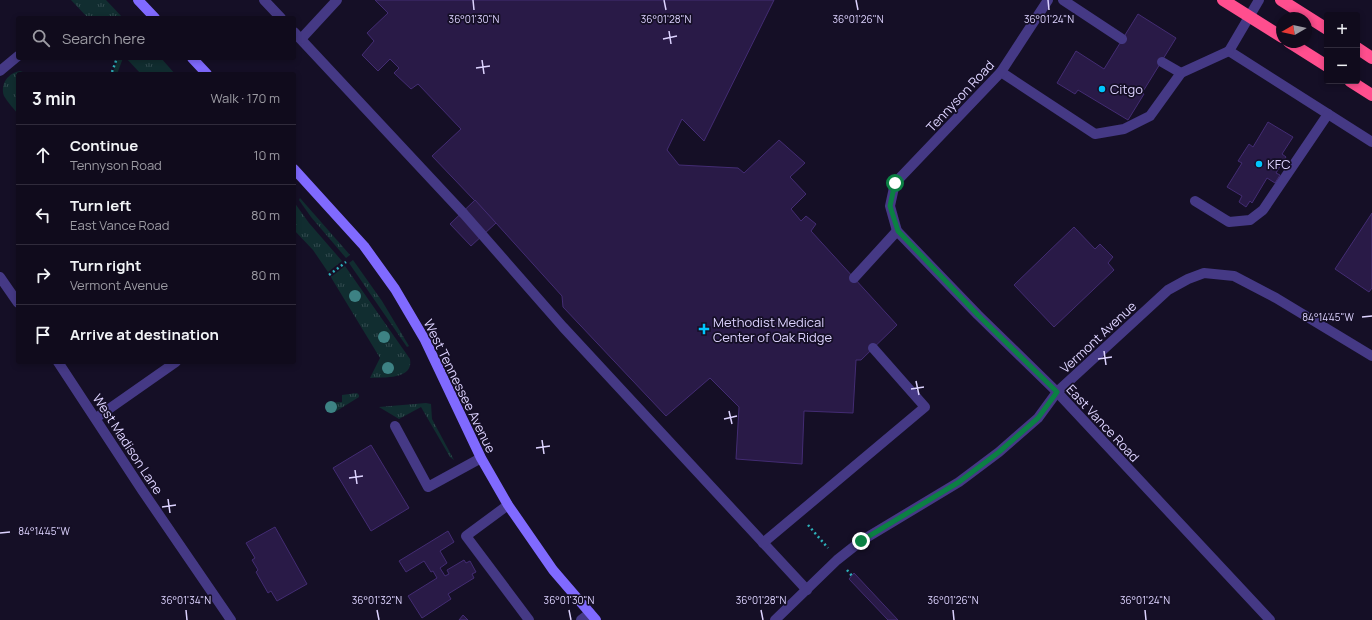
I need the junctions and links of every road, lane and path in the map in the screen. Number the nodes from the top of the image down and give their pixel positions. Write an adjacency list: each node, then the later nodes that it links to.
1 (138, 0): 9 (street)
2 (264, 0): 10 (street)
3 (337, 0): 14 (street)
4 (1048, 0): 28 (street, Tennyson Road)
5 (1063, 0): 15 (street)
6 (1224, 0): 11 (highway)
7 (1259, 0): 11 (street)
8 (1281, 0): 12 (highway)
9 (153, 16)
10 (279, 16)
11 (1249, 16): 13 (highway); 18 (street)
12 (1324, 27)
13 (1276, 33)
14 (298, 36): 53 (street)
15 (1122, 39)
16 (1298, 48): 24 (highway)
17 (1360, 50): 20 (highway)
18 (1229, 51): 29 (street); 32 (street)
19 (16, 58): 25 (street)
20 (1372, 58)
21 (115, 60): 26 (path)
22 (194, 60): 27 (street)
23 (1162, 62): 29 (street)
24 (1324, 64)
25 (0, 71)
26 (112, 72)
27 (205, 72)
28 (1001, 72): 29 (street); 36 (street, Tennyson Road)
29 (1182, 73)
30 (1355, 84): 31 (highway)
31 (1372, 95)
32 (1328, 114): 33 (street); 35 (street)
33 (1372, 142)
34 (296, 171): 50 (street, West Tennessee Avenue)
35 (1196, 201)
36 (890, 206): 37 (street, East Vance Road)
37 (898, 231): 41 (street); 47 (street, East Vance Road)
38 (346, 262): 39 (path)
39 (329, 275)
40 (0, 278): 42 (street)
41 (854, 278)
42 (16, 300)
43 (873, 348): 52 (street)
44 (1372, 356): 47 (street, Vermont Avenue)
45 (59, 364): 48 (street, West Madison Lane)
46 (173, 364): 48 (street)
47 (1057, 392): 54 (street, Vermont Avenue); 62 (street, East Vance Road)
48 (96, 418): 58 (street, West Madison Lane)
49 (395, 426): 50 (street)
50 (481, 458): 51 (street, West Tennessee Avenue)
51 (508, 505): 57 (street, West Tennessee Avenue); 59 (street)
52 (799, 513): 53 (street); 54 (path)
53 (763, 543): 56 (street)
54 (837, 560): 55 (path); 56 (street, Vermont Avenue)
55 (852, 576)
56 (807, 590): 61 (street, Vermont Avenue)
57 (593, 617): 60 (street)
58 (231, 620)
59 (529, 620)
60 (581, 620)
61 (775, 620)
62 (1270, 620)

